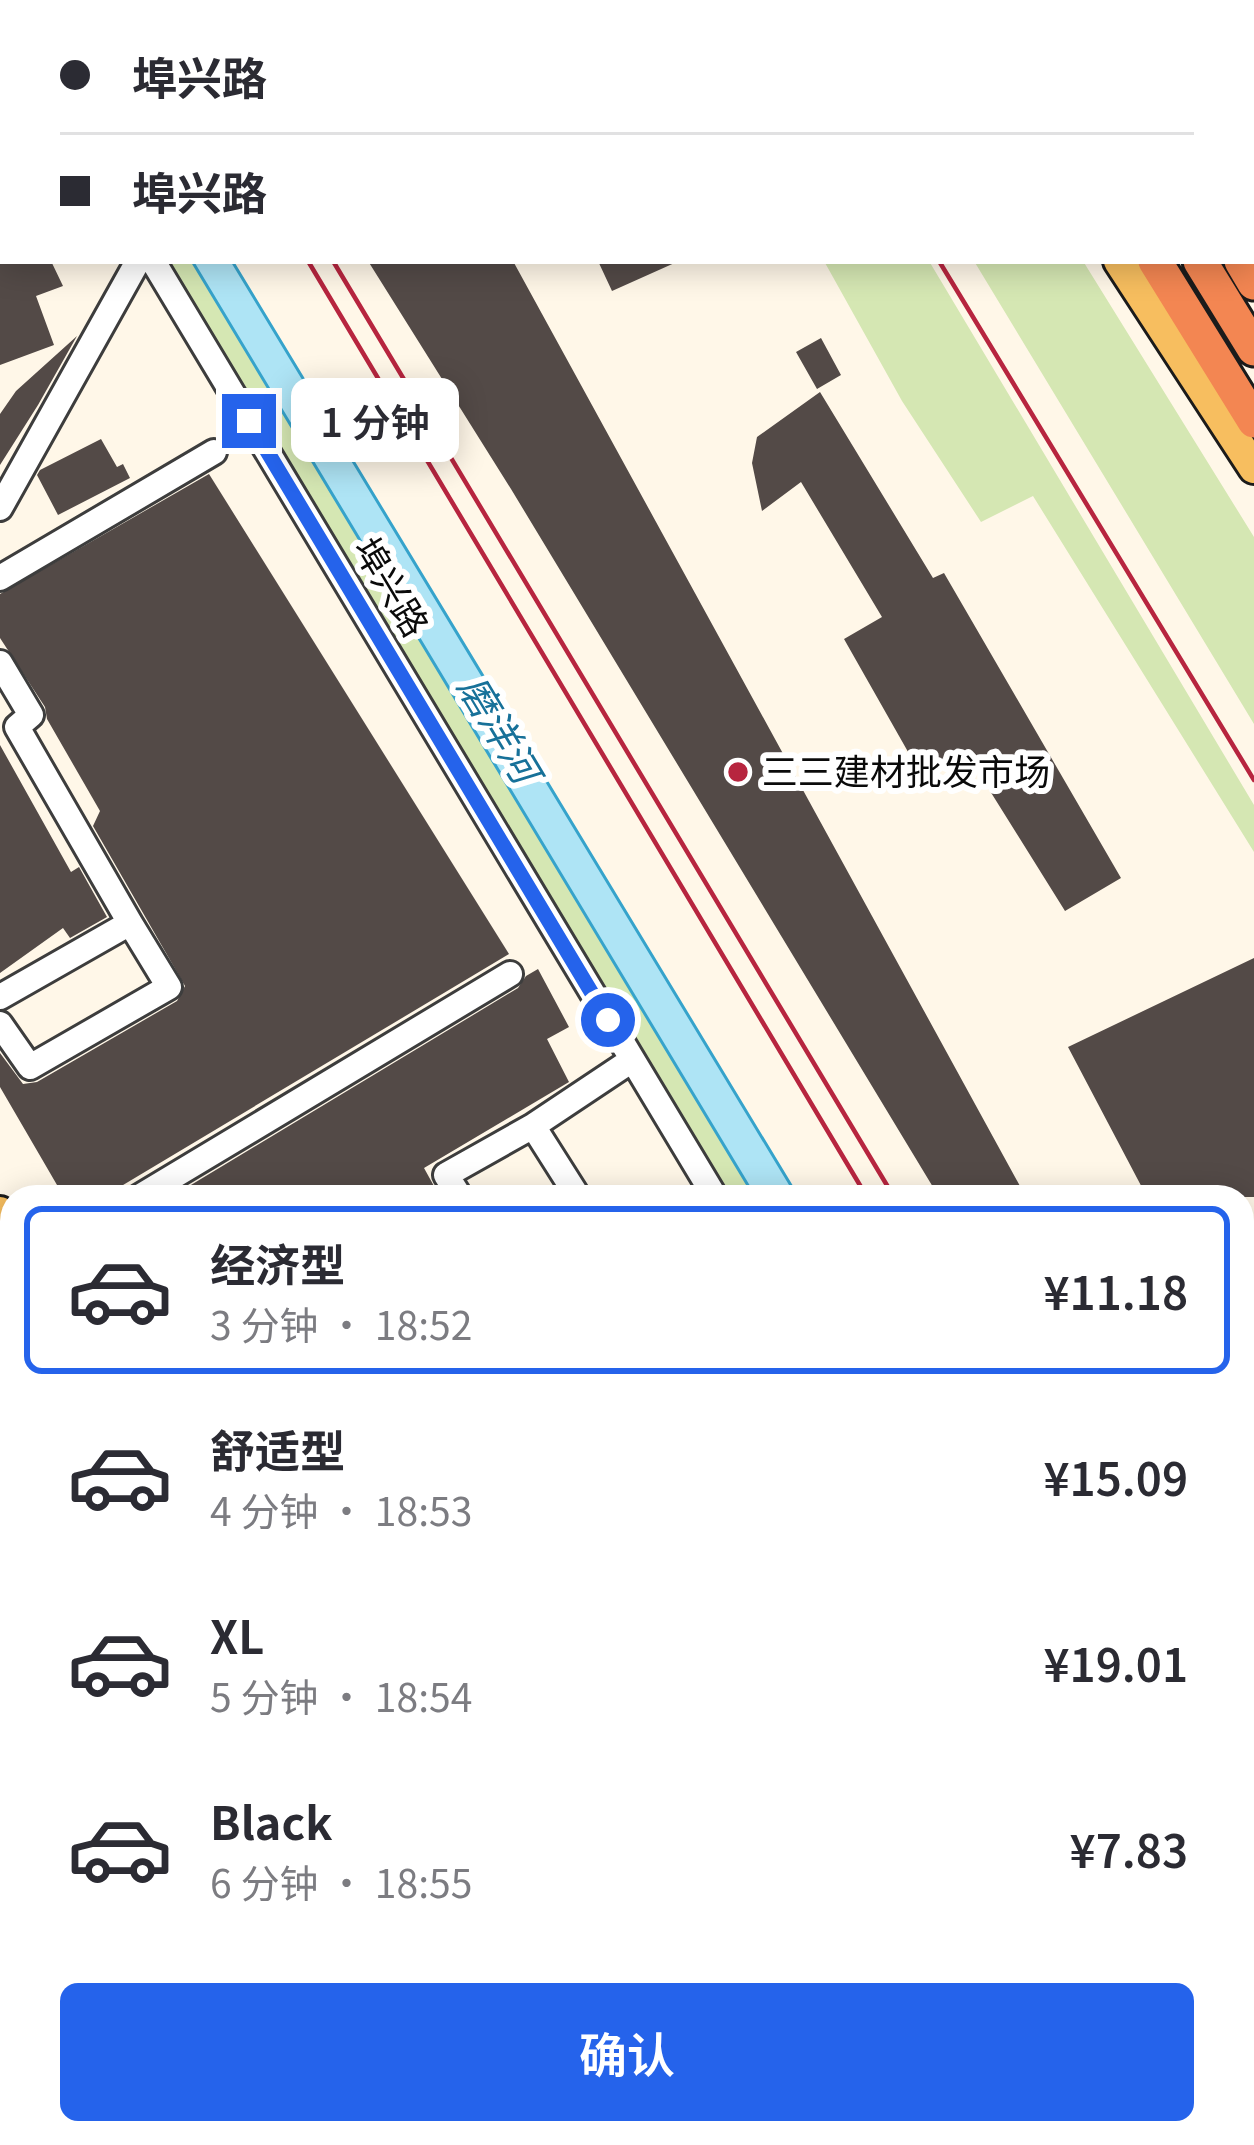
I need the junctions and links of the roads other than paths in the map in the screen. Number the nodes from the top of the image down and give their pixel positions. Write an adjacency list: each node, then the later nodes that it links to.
1 (136, 264): 10 (street)
2 (155, 264): 17 (street, 埠兴路)
3 (1121, 264): 9 (main road)
4 (1157, 264): 7 (highway)
5 (1202, 264): 6 (highway)
6 (1254, 349)
7 (1254, 421)
8 (214, 452): 11 (street)
9 (1254, 468)
10 (0, 508)
11 (0, 578)
12 (0, 663): 13 (street)
13 (130, 923): 15 (street); 16 (street)
14 (510, 974): 19 (street)
15 (0, 997)
16 (0, 1024)
17 (632, 1060): 18 (street); 22 (street, 埠兴路)
18 (533, 1126): 20 (street); 21 (street)
19 (159, 1185)
20 (452, 1185)
21 (570, 1185)
22 (708, 1185)

